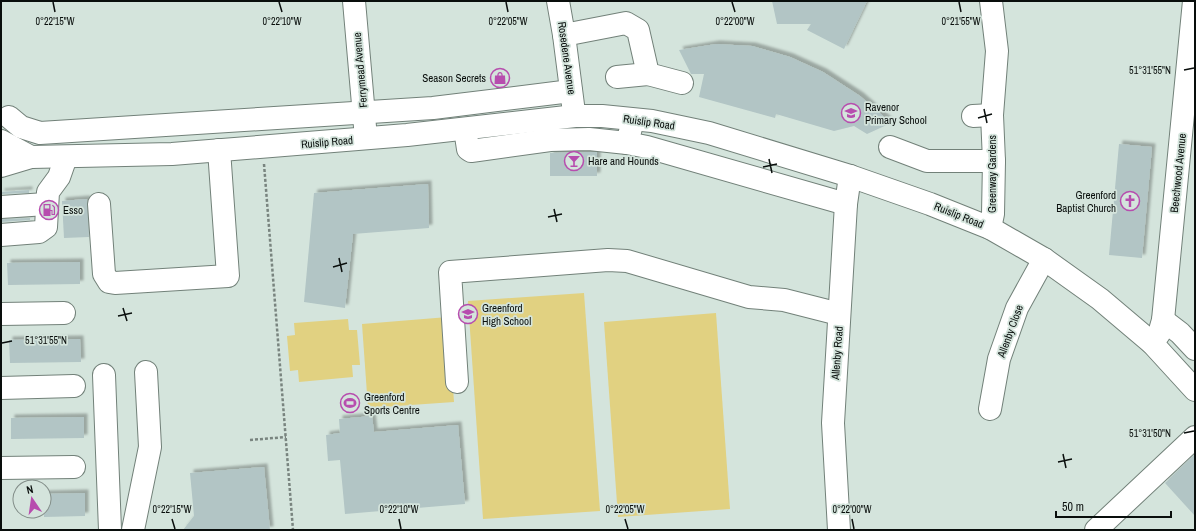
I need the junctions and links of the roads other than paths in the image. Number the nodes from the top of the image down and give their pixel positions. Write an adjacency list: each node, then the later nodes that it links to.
1 (354, 1): 10 (street, Ferrymead Avenue)
2 (558, 1): 5 (street, Rosedene Avenue)
3 (991, 1): 24 (street, Greenway Gardens)
4 (1194, 1): 37 (street, Beechwood Avenue)
5 (564, 34): 6 (street); 9 (street, Rosedene Avenue)
6 (648, 74): 7 (street); 8 (street)
7 (617, 77)
8 (682, 82)
9 (571, 91): 10 (street); 11 (street, Rosedene Avenue)
10 (364, 112): 12 (street); 16 (street, Ferrymead Avenue)
11 (575, 116): 13 (street, Ruislip Road); 14 (street, Ruislip Road)
12 (9, 117)
13 (548, 118): 15 (street, Ruislip Road); 17 (street)
14 (634, 119): 19 (street); 26 (street, Ruislip Road)
15 (465, 129): 16 (street, Ruislip Road); 17 (street)
16 (366, 138): 21 (street, Ruislip Road)
17 (550, 140): 19 (street)
18 (1, 141): 22 (street, Ruislip Road)
19 (628, 142): 29 (street)
20 (890, 147): 24 (street)
21 (219, 150): 23 (street, Ruislip Road); 28 (street)
22 (31, 157): 23 (street, Ruislip Road); 25 (street, Ruislip Road)
23 (66, 157): 27 (street)
24 (994, 160): 31 (street, Greenway Gardens)
25 (1, 166)
26 (850, 176): 29 (street, Allenby Road); 31 (street, Ruislip Road)
27 (46, 204): 30 (street); 32 (street)
28 (99, 204)
29 (846, 204): 36 (street, Allenby Road)
30 (1, 207)
31 (990, 228): 33 (street, Ruislip Road)
32 (1, 235)
33 (1044, 259): 38 (street, Ruislip Road); 46 (street, Allenby Close)
34 (64, 313): 35 (street)
35 (1, 314)
36 (840, 314): 42 (street); 52 (street, Allenby Road)
37 (1163, 320): 38 (street, Beechwood Avenue); 39 (street)
38 (1152, 343): 45 (street, Ruislip Road)
39 (1195, 349)
40 (146, 372): 51 (street)
41 (104, 375): 50 (street)
42 (457, 382)
43 (74, 386): 44 (street)
44 (1, 388)
45 (1195, 390)
46 (990, 409)
47 (1195, 437): 53 (street)
48 (74, 467): 49 (street)
49 (1, 468)
50 (110, 530)
51 (133, 530)
52 (839, 530)
53 (1096, 530)

